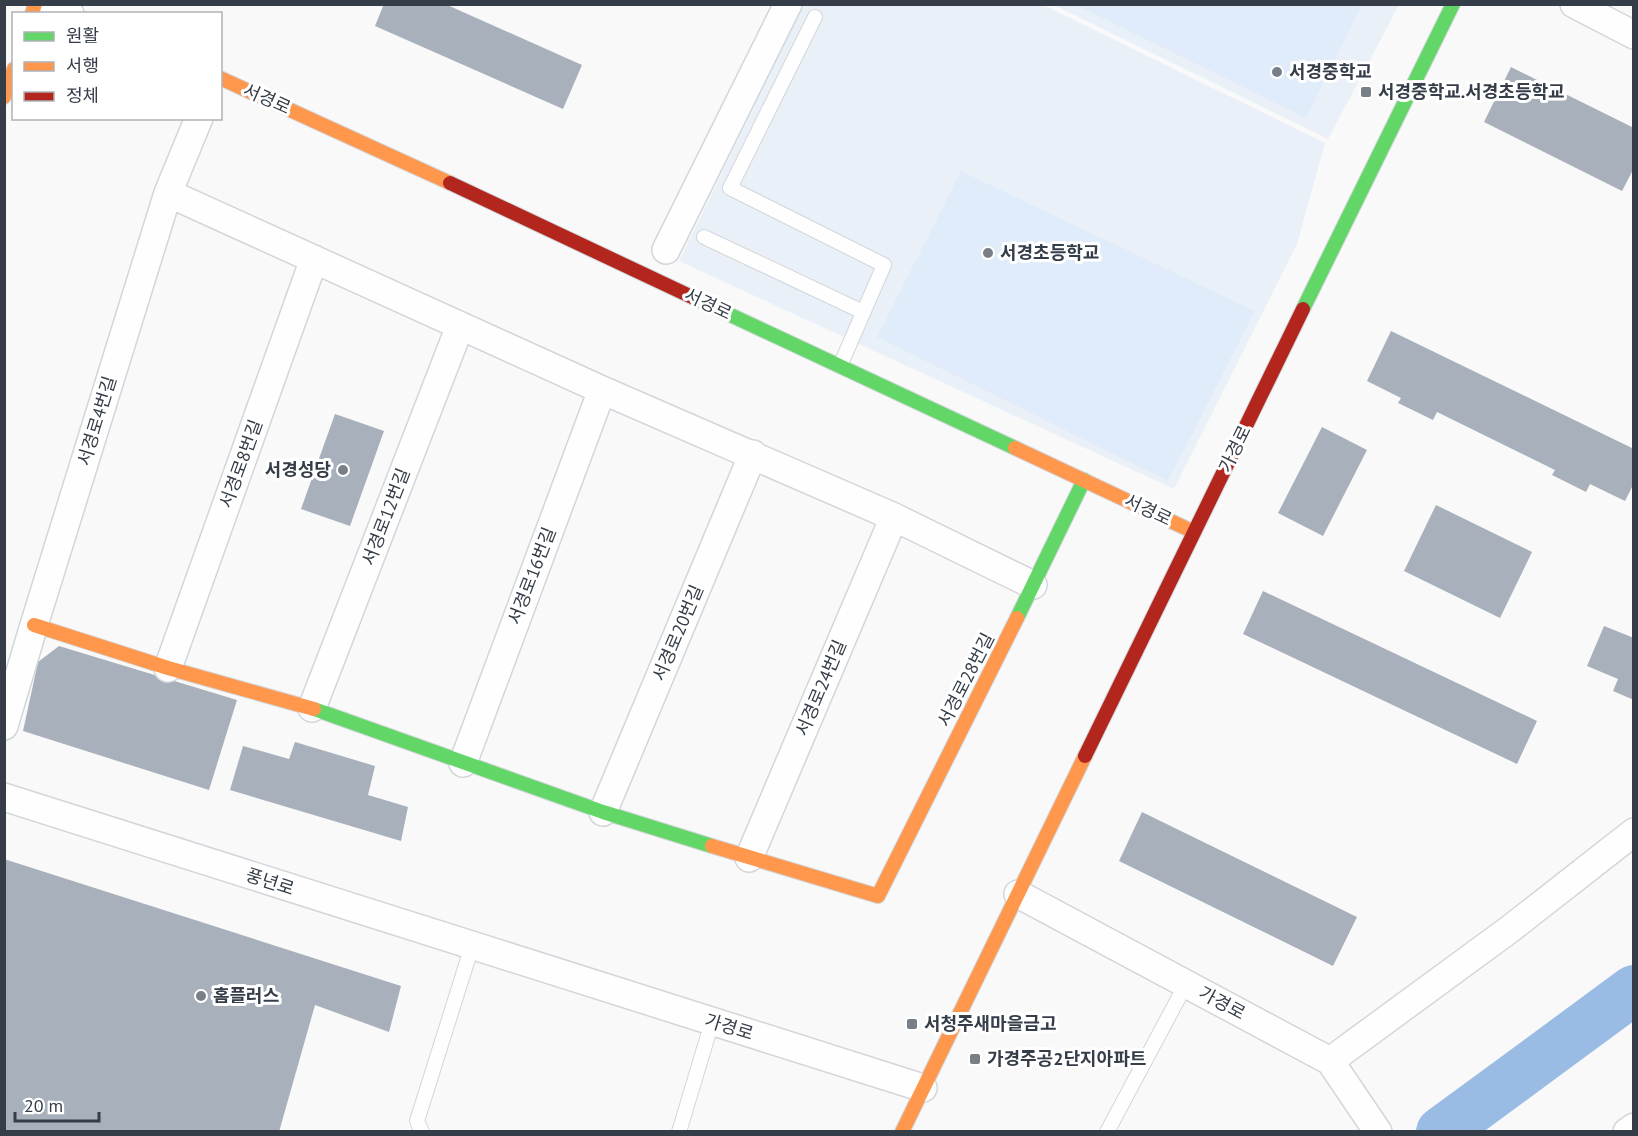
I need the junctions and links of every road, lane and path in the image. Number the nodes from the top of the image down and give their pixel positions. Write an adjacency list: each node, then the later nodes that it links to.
1 (48, 4): 5 (street)
2 (788, 4): 14 (street)
3 (1453, 4): 23 (street, 가경로)
4 (1574, 4): 7 (street)
5 (66, 12)
6 (815, 17): 16 (lane)
7 (1634, 35)
8 (12, 75): 10 (street)
9 (222, 79): 18 (street, 서경로)
10 (4, 97)
11 (198, 120): 12 (street, 서경로4번길)
12 (168, 193): 15 (street); 25 (street, 서경로4번길)
13 (704, 237): 16 (lane)
14 (666, 249)
15 (314, 259): 17 (street); 26 (street, 서경로8번길)
16 (863, 312): 18 (lane)
17 (460, 326): 19 (street); 27 (street, 서경로12번길)
18 (840, 366): 21 (street, 서경로)
19 (602, 390): 20 (street); 29 (street, 서경로16번길)
20 (753, 454): 22 (street); 31 (street, 서경로20번길)
21 (1084, 480): 23 (street, 서경로); 24 (street, 서경로28번길)
22 (894, 517): 24 (street); 33 (street, 서경로24번길)
23 (1194, 532): 34 (street, 가경로)
24 (1034, 585): 33 (street, 서경로28번길)
25 (34, 625): 26 (street); 28 (street, 서경로4번길)
26 (168, 668): 27 (street)
27 (312, 708): 29 (street)
28 (4, 726)
29 (463, 763): 31 (street)
30 (4, 797): 35 (street, 풍년로)
31 (603, 812): 33 (street)
32 (1634, 832): 39 (street)
33 (749, 858)
34 (1018, 894): 37 (street, 가경로); 40 (street, 가경로)
35 (472, 946): 36 (street, 풍년로); 42 (lane)
36 (535, 966): 38 (street, 가경로)
37 (1186, 984): 39 (street, 가경로); 45 (lane)
38 (712, 1022): 40 (street, 가경로); 43 (lane)
39 (1330, 1061): 46 (street)
40 (923, 1088): 44 (street, 가경로)
41 (1634, 1127): 47 (street)
42 (422, 1131)
43 (679, 1131)
44 (902, 1131)
45 (1107, 1131)
46 (1378, 1131)
47 (1627, 1131)

